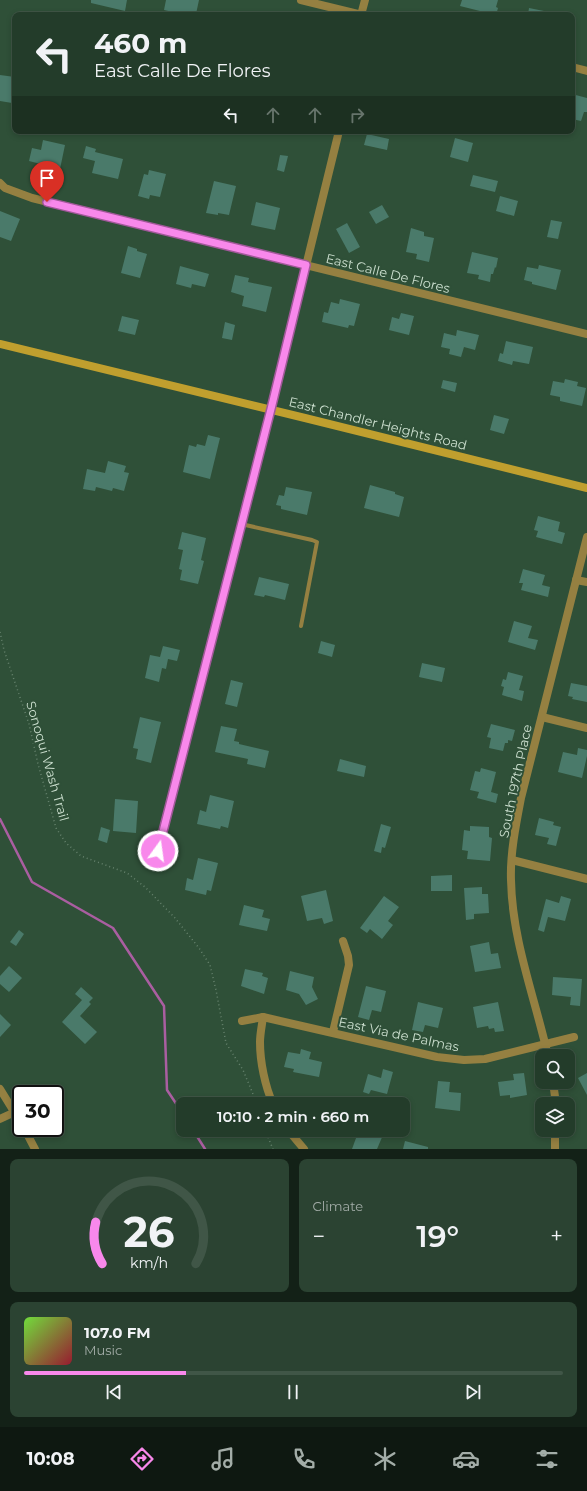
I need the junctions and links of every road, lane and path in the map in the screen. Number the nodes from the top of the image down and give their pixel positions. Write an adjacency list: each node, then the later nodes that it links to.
1 (301, 0): 3 (street)
2 (365, 0): 4 (street)
3 (349, 12)
4 (362, 12)
5 (575, 68): 6 (street)
6 (587, 71)
7 (338, 134): 9 (street)
8 (0, 183): 9 (street, East Calle De Flores)
9 (306, 265): 10 (street, East Calle De Flores); 12 (street)
10 (587, 334)
11 (0, 344): 12 (main road, East Chandler Heights Road)
12 (271, 409): 13 (main road, East Chandler Heights Road); 14 (street)
13 (587, 488)
14 (241, 524): 18 (lane); 22 (street)
15 (587, 537): 16 (street, South 197th Place)
16 (576, 580): 17 (street); 20 (street, South 197th Place)
17 (587, 582)
18 (301, 626)
19 (0, 632): 33 (path, Sonoqui Wash Trail)
20 (542, 717): 21 (street); 23 (street, South 197th Place)
21 (587, 728)
22 (158, 851)
23 (512, 860): 24 (street); 30 (street, South 197th Place)
24 (587, 879)
25 (343, 941): 28 (street)
26 (263, 1017): 27 (street, East Via de Palmas); 28 (street, East Via de Palmas); 34 (street)
27 (242, 1021)
28 (333, 1032): 30 (street, East Via de Palmas)
29 (574, 1037): 30 (street, East Via de Palmas)
30 (546, 1045): 31 (street, South 197th Place)
31 (547, 1049)
32 (0, 1089): 35 (street)
33 (254, 1097)
34 (271, 1097)
35 (12, 1107)
36 (12, 1113): 37 (street)
37 (0, 1119)
38 (29, 1137): 42 (street)
39 (268, 1137): 43 (path)
40 (294, 1137): 44 (street)
41 (555, 1137): 45 (street)
42 (35, 1149)
43 (273, 1149)
44 (304, 1149)
45 (555, 1149)

